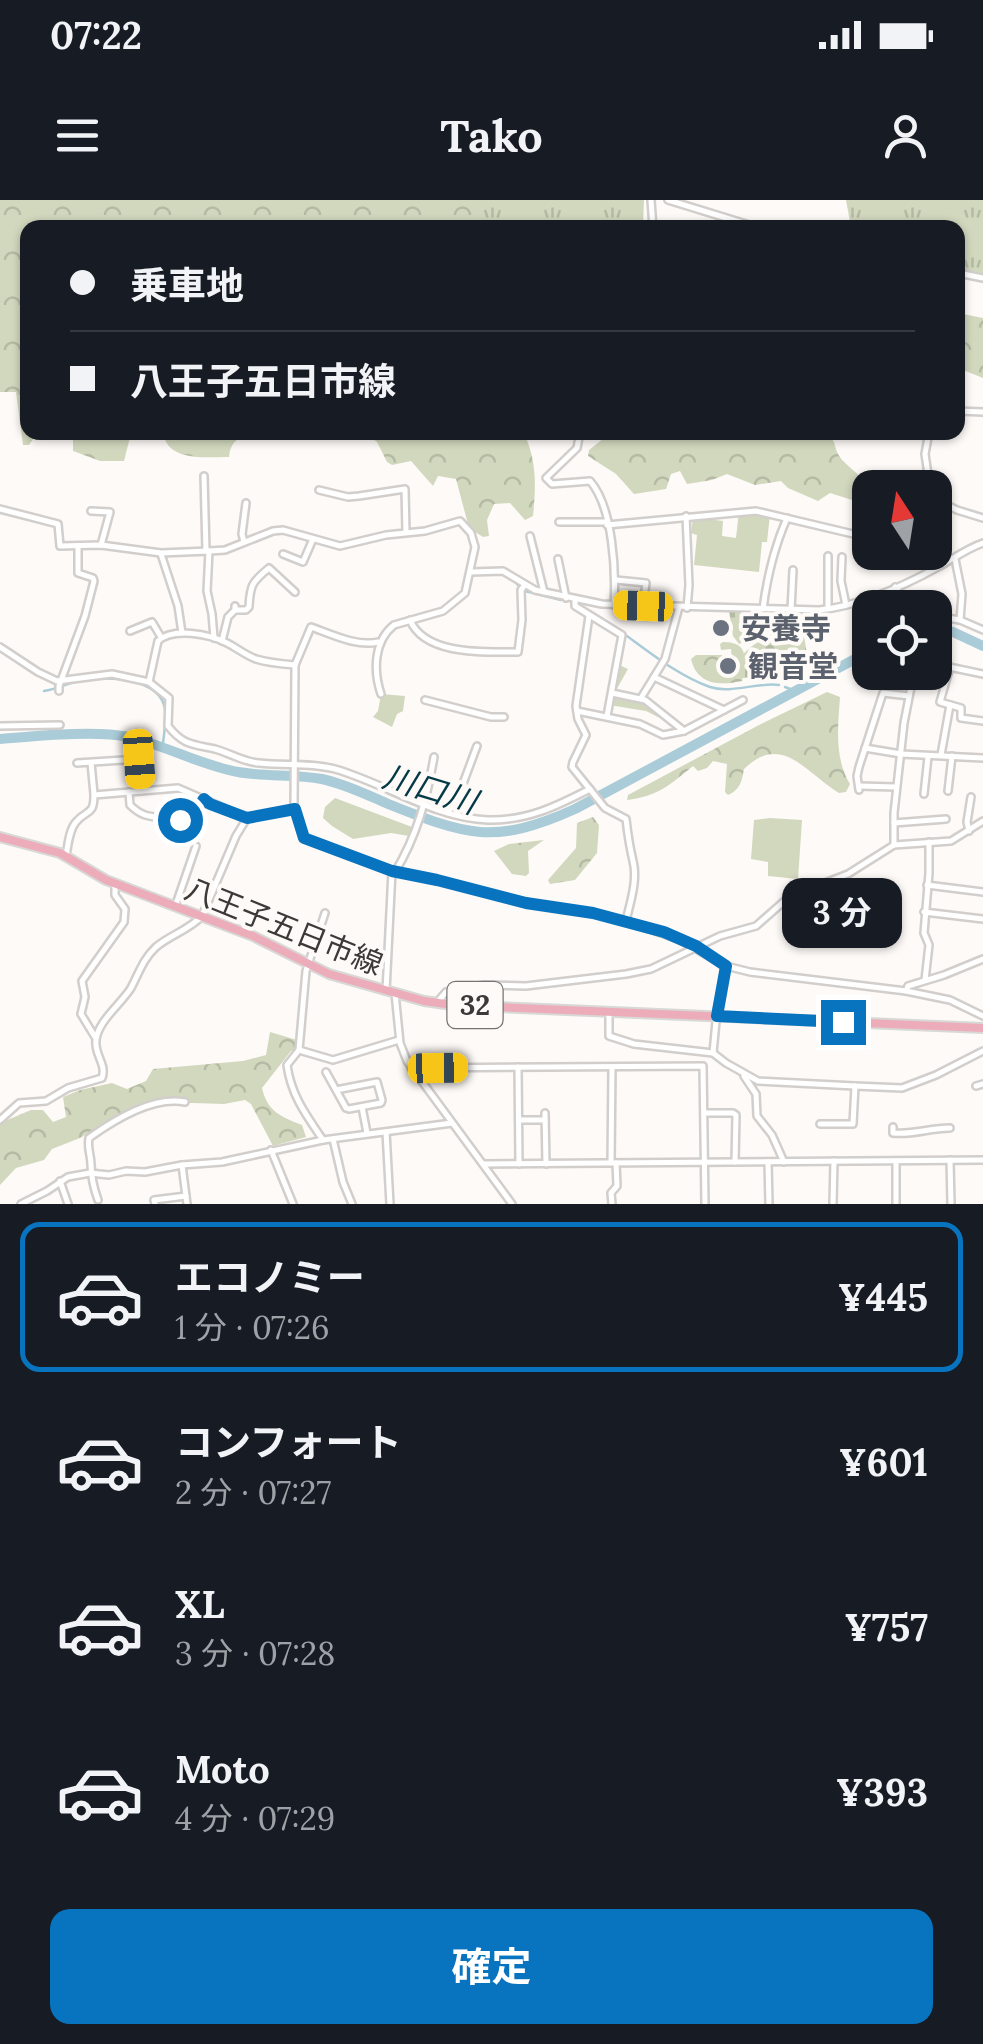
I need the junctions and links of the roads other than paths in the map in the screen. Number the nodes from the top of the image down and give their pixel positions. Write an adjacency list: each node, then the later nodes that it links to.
1 (668, 200): 2 (street)
2 (733, 220)
3 (578, 440): 16 (street)
4 (928, 440): 5 (street)
5 (927, 470)
6 (204, 476): 25 (street)
7 (320, 490): 17 (street)
8 (246, 503): 21 (street)
9 (952, 507): 14 (street)
10 (0, 508): 24 (street)
11 (91, 510): 23 (street)
12 (686, 516): 13 (street); 16 (street); 47 (street)
13 (787, 518): 18 (street); 48 (street)
14 (983, 518)
15 (559, 522): 16 (street)
16 (607, 524): 35 (street)
17 (406, 532): 20 (street); 34 (street)
18 (852, 534)
19 (530, 536): 40 (street)
20 (313, 538): 21 (street); 27 (street)
21 (244, 542): 25 (street)
22 (983, 543): 30 (street)
23 (101, 545): 24 (street); 26 (street)
24 (78, 546): 68 (street)
25 (208, 551): 26 (street); 59 (street)
26 (161, 552): 57 (street)
27 (283, 554)
28 (828, 556): 49 (street)
29 (842, 557): 45 (street)
30 (954, 558): 54 (street)
31 (558, 559): 41 (street)
32 (793, 570): 50 (street)
33 (930, 570): 36 (street)
34 (470, 572): 37 (street); 53 (street)
35 (616, 580): 44 (street); 46 (street)
36 (895, 587): 38 (street); 45 (street)
37 (523, 588): 40 (street); 53 (street)
38 (897, 590)
39 (295, 592): 60 (street)
40 (544, 593): 41 (street)
41 (566, 598): 42 (street)
42 (574, 600): 43 (street); 51 (street)
43 (602, 604): 44 (street); 51 (street)
44 (614, 605): 46 (street)
45 (846, 605): 49 (street)
46 (643, 606): 47 (street)
47 (683, 608): 48 (street); 66 (street)
48 (763, 609): 50 (street)
49 (828, 609): 50 (street)
50 (791, 610)
51 (594, 617): 71 (street); 79 (street)
52 (952, 619): 54 (street)
53 (410, 620): 61 (street)
54 (960, 620): 55 (street)
55 (983, 630)
56 (130, 631): 58 (street)
57 (182, 633): 58 (street); 59 (street)
58 (161, 636): 67 (street)
59 (214, 638): 60 (street)
60 (222, 641): 63 (street)
61 (378, 642): 63 (street); 72 (street)
62 (0, 647): 68 (street)
63 (295, 665): 96 (street)
64 (952, 667): 65 (street)
65 (983, 674)
66 (654, 677): 74 (street); 78 (street)
67 (149, 682): 68 (street); 96 (street)
68 (60, 686)
69 (910, 690): 73 (street)
70 (943, 690): 77 (street)
71 (612, 693): 74 (street); 80 (street)
72 (381, 694)
73 (909, 696): 87 (street); 88 (street)
74 (641, 698): 85 (street)
75 (425, 700): 81 (street)
76 (744, 700): 78 (street)
77 (950, 705): 82 (street); 89 (street)
78 (724, 710): 85 (street)
79 (577, 711): 80 (street); 98 (street)
80 (607, 716): 85 (street)
81 (504, 718)
82 (983, 721)
83 (60, 725): 84 (street)
84 (0, 726)
85 (684, 731)
86 (477, 746): 108 (street)
87 (865, 748): 88 (street); 97 (street)
88 (902, 754): 92 (street); 97 (street)
89 (940, 755): 90 (street); 92 (street)
90 (952, 756): 93 (street); 100 (street)
91 (434, 757): 106 (street)
92 (928, 757): 102 (street)
93 (983, 758)
94 (76, 763): 95 (street)
95 (90, 763): 99 (street); 103 (street)
96 (295, 765): 106 (street); 107 (street)
97 (897, 787): 112 (street)
98 (591, 789): 108 (street); 128 (street)
99 (141, 791): 101 (street); 105 (street)
100 (948, 791)
101 (129, 792): 103 (street); 105 (street)
102 (924, 794)
103 (94, 795): 118 (street)
104 (971, 797): 113 (street)
105 (204, 799): 109 (street)
106 (425, 805): 108 (street); 119 (street)
107 (295, 809): 109 (street); 119 (street)
108 (448, 814)
109 (247, 818): 126 (street)
110 (946, 819): 112 (street)
111 (983, 821): 113 (street)
112 (894, 824): 116 (street)
113 (969, 830): 115 (street)
114 (0, 836): 118 (main road, 八王子五日市線 / 32)
115 (929, 842): 116 (street); 121 (street)
116 (894, 844): 129 (street)
117 (196, 846): 123 (street)
118 (66, 856): 120 (main road, 八王子五日市線 / 32)
119 (393, 872): 128 (street); 135 (street)
120 (114, 884): 123 (main road, 八王子五日市線 / 32); 141 (street)
121 (926, 885): 122 (street); 124 (street)
122 (983, 892)
123 (175, 906): 126 (main road, 八王子五日市線 / 32)
124 (924, 912): 127 (street); 133 (street)
125 (325, 913): 131 (street)
126 (202, 916): 131 (main road, 八王子五日市線 / 32); 141 (street)
127 (983, 919)
128 (626, 921): 129 (street)
129 (699, 948): 132 (street); 136 (street)
130 (983, 959): 133 (street)
131 (309, 964): 135 (main road, 八王子五日市線 / 32); 143 (street)
132 (726, 966): 134 (street); 138 (street)
133 (925, 980): 134 (street)
134 (906, 991): 139 (street)
135 (390, 992): 136 (main road, 八王子五日市線 / 32); 142 (street)
136 (439, 1004): 137 (main road, 八王子五日市線 / 32)
137 (609, 1012): 138 (main road, 八王子五日市線 / 32); 145 (street)
138 (717, 1016): 140 (main road, 八王子五日市線 / 32); 145 (street)
139 (983, 1016)
140 (983, 1028)
141 (96, 1038): 156 (street)
142 (400, 1040): 143 (street); 148 (street)
143 (299, 1050): 165 (street)
144 (983, 1051): 151 (street)
145 (713, 1053): 150 (street)
146 (518, 1067): 147 (street); 148 (street); 157 (street)
147 (612, 1067): 155 (street); 175 (street)
148 (411, 1068): 158 (street)
149 (326, 1072): 152 (street)
150 (742, 1072): 151 (street); 174 (street)
151 (854, 1086): 159 (street)
152 (336, 1090): 154 (street); 154 (street)
153 (185, 1102): 180 (street)
154 (362, 1107): 163 (street)
155 (704, 1113): 171 (street); 172 (street)
156 (0, 1120)
157 (518, 1120): 177 (street); 178 (street)
158 (452, 1123): 162 (street); 176 (street)
159 (820, 1124)
160 (893, 1127): 161 (street)
161 (950, 1128)
162 (386, 1132): 163 (street); 189 (street)
163 (367, 1134): 164 (street)
164 (333, 1139): 165 (street); 188 (street)
165 (323, 1140): 166 (street)
166 (271, 1150): 179 (street); 187 (street)
167 (950, 1160): 168 (street); 170 (street); 196 (street)
168 (983, 1160)
169 (834, 1161): 170 (street); 174 (street); 194 (street)
170 (896, 1161): 195 (street)
171 (705, 1162): 172 (street); 175 (street); 192 (street)
172 (735, 1162): 173 (street)
173 (768, 1162): 174 (street); 193 (street)
174 (784, 1162)
175 (614, 1163): 178 (street); 191 (street)
176 (483, 1164): 177 (street); 190 (street)
177 (519, 1164): 178 (street)
178 (546, 1164)
179 (182, 1165): 180 (street); 183 (street)
180 (90, 1173): 181 (street); 182 (street)
181 (60, 1181): 184 (street); 185 (street)
182 (98, 1200)
183 (187, 1200): 186 (street)
184 (20, 1204)
185 (68, 1204)
186 (155, 1204)
187 (293, 1204)
188 (352, 1204)
189 (390, 1204)
190 (512, 1204)
191 (612, 1204)
192 (706, 1204)
193 (769, 1204)
194 (833, 1204)
195 (896, 1204)
196 (952, 1204)

